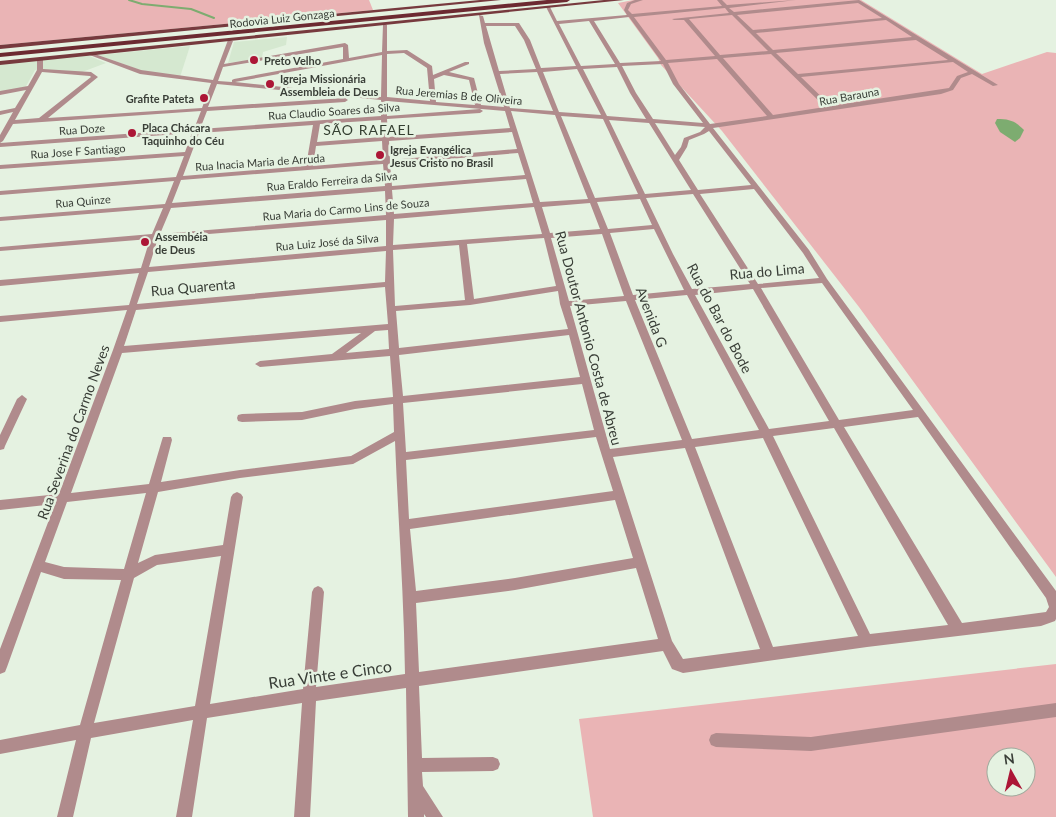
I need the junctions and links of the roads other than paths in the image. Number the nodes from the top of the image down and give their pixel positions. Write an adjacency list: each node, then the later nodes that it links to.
1 (498, 0): 24 (main road)
2 (534, 0): 25 (highway, Rodovia Luiz Gonzaga)
3 (567, 0): 25 (highway, Rodovia Luiz Gonzaga)
4 (621, 0): 10 (main road)
5 (641, 0): 16 (street)
6 (719, 0): 9 (street)
7 (794, 0): 9 (street)
8 (858, 1): 11 (street); 13 (street)
9 (726, 7): 11 (street); 16 (street)
10 (548, 8): 14 (main road); 19 (street, Rua do Bar do Bode)
11 (733, 14): 12 (street); 21 (street)
12 (685, 18): 17 (street); 29 (street)
13 (886, 19): 21 (street); 22 (street)
14 (482, 20): 20 (main road); 41 (street, Avenida G); 44 (street, Rua Doutor Antonio Costa de Abreu)
15 (591, 20): 16 (street); 19 (street); 33 (street)
16 (633, 20): 18 (street); 34 (street)
17 (665, 20)
18 (646, 22)
19 (556, 23): 37 (street, Rua do Bar do Bode)
20 (385, 25): 23 (main road); 26 (street)
21 (751, 32): 27 (street)
22 (917, 38): 27 (street); 32 (street)
23 (230, 41): 28 (main road); 38 (street)
24 (0, 47)
25 (0, 53)
26 (385, 53): 31 (street); 40 (street); 52 (street)
27 (772, 53): 29 (street); 45 (street)
28 (90, 54): 30 (main road); 47 (street, Rua Jeremias B de Oliveira)
29 (719, 58): 34 (street); 66 (street)
30 (40, 59): 35 (main road); 39 (street)
31 (346, 60): 38 (street); 48 (street)
32 (951, 61): 42 (street); 45 (street)
33 (617, 62): 34 (street); 37 (street); 70 (street)
34 (665, 62): 71 (street)
35 (0, 63)
36 (467, 63): 43 (street)
37 (577, 65): 41 (street); 65 (street, Rua do Bar do Bode)
38 (221, 66): 47 (street)
39 (40, 70): 50 (street); 67 (street)
40 (430, 70): 43 (street); 46 (street)
41 (540, 71): 44 (street); 62 (street, Avenida G)
42 (972, 72): 49 (street); 59 (street, Rua Barauna)
43 (444, 73): 46 (street); 56 (street)
44 (497, 73): 58 (street, Rua Doutor Antonio Costa de Abreu)
45 (797, 76): 59 (street)
46 (431, 78): 54 (street)
47 (214, 82): 48 (street, Rua Jeremias B de Oliveira); 57 (street)
48 (223, 83): 52 (street, Rua Jeremias B de Oliveira)
49 (995, 86)
50 (29, 88): 51 (street); 60 (street)
51 (0, 93)
52 (380, 98): 53 (street, Rua Jeremias B de Oliveira); 57 (street); 64 (street)
53 (421, 102): 54 (street, Rua Jeremias B de Oliveira); 55 (street)
54 (433, 102): 56 (street, Rua Jeremias B de Oliveira)
55 (411, 106): 63 (street); 64 (street)
56 (478, 106): 58 (street, Rua Jeremias B de Oliveira)
57 (204, 109): 67 (street); 73 (street)
58 (506, 109): 62 (street, Rua Jeremias B de Oliveira); 63 (street, Rua Claudio Soares da Silva); 72 (street, Rua Doutor Antonio Costa de Abreu)
59 (830, 109): 66 (street, Rua Barauna)
60 (16, 110): 61 (street); 68 (street)
61 (0, 113)
62 (558, 114): 65 (street, Rua Jeremias B de Oliveira); 91 (street, Avenida G)
63 (411, 116): 64 (street, Rua Claudio Soares da Silva)
64 (385, 118): 69 (street, Rua Claudio Soares da Silva); 74 (street)
65 (605, 118): 70 (street, Rua Jeremias B de Oliveira); 90 (street, Rua do Bar do Bode)
66 (772, 118): 71 (street, Rua Barauna)
67 (42, 120): 68 (street)
68 (10, 122): 75 (street)
69 (317, 122): 73 (street, Rua Claudio Soares da Silva); 76 (street)
70 (651, 122): 71 (street, Rua Jeremias B de Oliveira); 80 (street)
71 (711, 126): 80 (street); 86 (street)
72 (514, 130): 74 (street); 78 (street, Rua Doutor Antonio Costa de Abreu)
73 (196, 131): 77 (street, Rua Doze); 79 (street, Rua Severina do Carmo Neves)
74 (386, 139): 76 (street); 81 (street)
75 (0, 141)
76 (314, 144): 83 (street)
77 (0, 145)
78 (521, 152): 81 (street, Rua Inacia Maria de Arruda); 84 (street, Rua Doutor Antonio Costa de Abreu)
79 (188, 154): 82 (street, Rua Jose F Santiago); 85 (street, Rua Severina do Carmo Neves)
80 (676, 159): 88 (street)
81 (387, 162): 83 (street, Rua Inacia Maria de Arruda); 87 (street)
82 (0, 167)
83 (309, 168): 85 (street, Rua Inacia Maria de Arruda)
84 (528, 176): 87 (street, Rua Eraldo Ferreira da Silva); 92 (street, Rua Doutor Antonio Costa de Abreu)
85 (179, 178): 89 (street, Rua Inacia Maria de Arruda); 93 (street, Rua Severina do Carmo Neves)
86 (755, 186): 88 (street, Rua Maria do Carmo Lins de Souza); 104 (street)
87 (389, 188): 93 (street, Rua Eraldo Ferreira da Silva); 94 (street)
88 (695, 191): 90 (street, Rua Maria do Carmo Lins de Souza); 107 (street)
89 (0, 193)
90 (642, 196): 91 (street, Rua Maria do Carmo Lins de Souza); 96 (street, Rua do Bar do Bode)
91 (591, 200): 92 (street, Rua Maria do Carmo Lins de Souza); 97 (street, Avenida G)
92 (537, 204): 94 (street, Rua Maria do Carmo Lins de Souza); 98 (street, Rua Doutor Antonio Costa de Abreu)
93 (168, 205): 95 (street, Rua Quinze); 99 (street, Rua Severina do Carmo Neves)
94 (390, 216): 99 (street, Rua Maria do Carmo Lins de Souza); 101 (street)
95 (0, 220)
96 (656, 227): 97 (street, Rua Luiz José da Silva); 109 (street, Rua do Bar do Bode)
97 (605, 231): 98 (street, Rua Luiz José da Silva); 110 (street, Avenida G)
98 (547, 236): 100 (street, Rua Luiz José da Silva); 108 (street, Rua Doutor Antonio Costa de Abreu)
99 (155, 237): 102 (street, Rua Maria do Carmo Lins de Souza); 103 (street, Rua Severina do Carmo Neves)
100 (463, 242): 101 (street, Rua Luiz José da Silva); 111 (street)
101 (390, 248): 103 (street, Rua Luiz José da Silva); 106 (street)
102 (0, 250)
103 (145, 271): 105 (street, Rua Luiz José da Silva); 113 (street, Rua Severina do Carmo Neves)
104 (824, 280): 107 (street, Rua do Lima); 126 (street)
105 (0, 283)
106 (389, 284): 113 (street, Rua Quarenta); 114 (street)
107 (755, 286): 109 (street, Rua do Lima); 128 (street)
108 (560, 288): 111 (street); 112 (street, Rua Doutor Antonio Costa de Abreu)
109 (691, 292): 110 (street, Rua do Lima); 130 (street, Rua do Bar do Bode)
110 (630, 298): 112 (street, Rua do Lima); 133 (street, Avenida G)
111 (470, 302): 114 (street)
112 (564, 304): 118 (street, Rua Doutor Antonio Costa de Abreu)
113 (132, 306): 115 (street, Rua Quarenta); 119 (street, Rua Severina do Carmo Neves)
114 (391, 309): 116 (street)
115 (0, 319)
116 (392, 327): 117 (street); 120 (street)
117 (373, 328): 119 (street); 121 (street)
118 (571, 332): 120 (street); 123 (street, Rua Doutor Antonio Costa de Abreu)
119 (118, 350): 140 (street, Rua Severina do Carmo Neves)
120 (394, 352): 121 (street); 125 (street)
121 (335, 357): 122 (street)
122 (260, 364)
123 (586, 380): 125 (street); 129 (street, Rua Doutor Antonio Costa de Abreu)
124 (22, 400): 134 (street)
125 (398, 400): 127 (street); 131 (street)
126 (920, 413): 128 (street); 149 (street)
127 (242, 418)
128 (837, 424): 130 (street); 150 (street)
129 (600, 432): 135 (street, Rua Doutor Antonio Costa de Abreu); 136 (street)
130 (766, 433): 133 (street); 151 (street, Rua do Bar do Bode)
131 (399, 434): 136 (street); 137 (street)
132 (167, 440): 137 (street)
133 (688, 442): 135 (street); 153 (street, Avenida G)
134 (0, 446)
135 (607, 454): 138 (street, Rua Doutor Antonio Costa de Abreu)
136 (400, 457): 142 (street)
137 (153, 488): 140 (street); 146 (street)
138 (619, 495): 142 (street); 144 (street, Rua Doutor Antonio Costa de Abreu)
139 (238, 497): 143 (street)
140 (63, 498): 141 (street); 145 (street, Rua Severina do Carmo Neves)
141 (0, 505)
142 (404, 526): 148 (street)
143 (228, 550): 146 (street); 158 (street)
144 (640, 562): 148 (street); 152 (street, Rua Doutor Antonio Costa de Abreu)
145 (38, 566): 146 (street); 154 (street, Rua Severina do Carmo Neves)
146 (128, 575): 159 (street)
147 (318, 592): 156 (street)
148 (410, 598): 155 (street)
149 (1054, 598): 150 (street)
150 (959, 631): 151 (street)
151 (867, 641): 153 (street)
152 (666, 644): 153 (street, Rua Doutor Antonio Costa de Abreu); 155 (street, Rua Vinte e Cinco)
153 (769, 655)
154 (0, 667)
155 (413, 680): 156 (street, Rua Vinte e Cinco); 163 (street)
156 (309, 694): 158 (street, Rua Vinte e Cinco); 167 (street)
157 (1056, 710): 160 (street)
158 (200, 712): 159 (street, Rua Vinte e Cinco); 166 (street)
159 (84, 731): 161 (street, Rua Vinte e Cinco); 165 (street)
160 (716, 740)
161 (0, 747)
162 (493, 764): 163 (street)
163 (415, 765): 164 (street)
164 (416, 788): 168 (street); 169 (street)
165 (64, 817)
166 (184, 817)
167 (302, 817)
168 (416, 817)
169 (435, 817)

